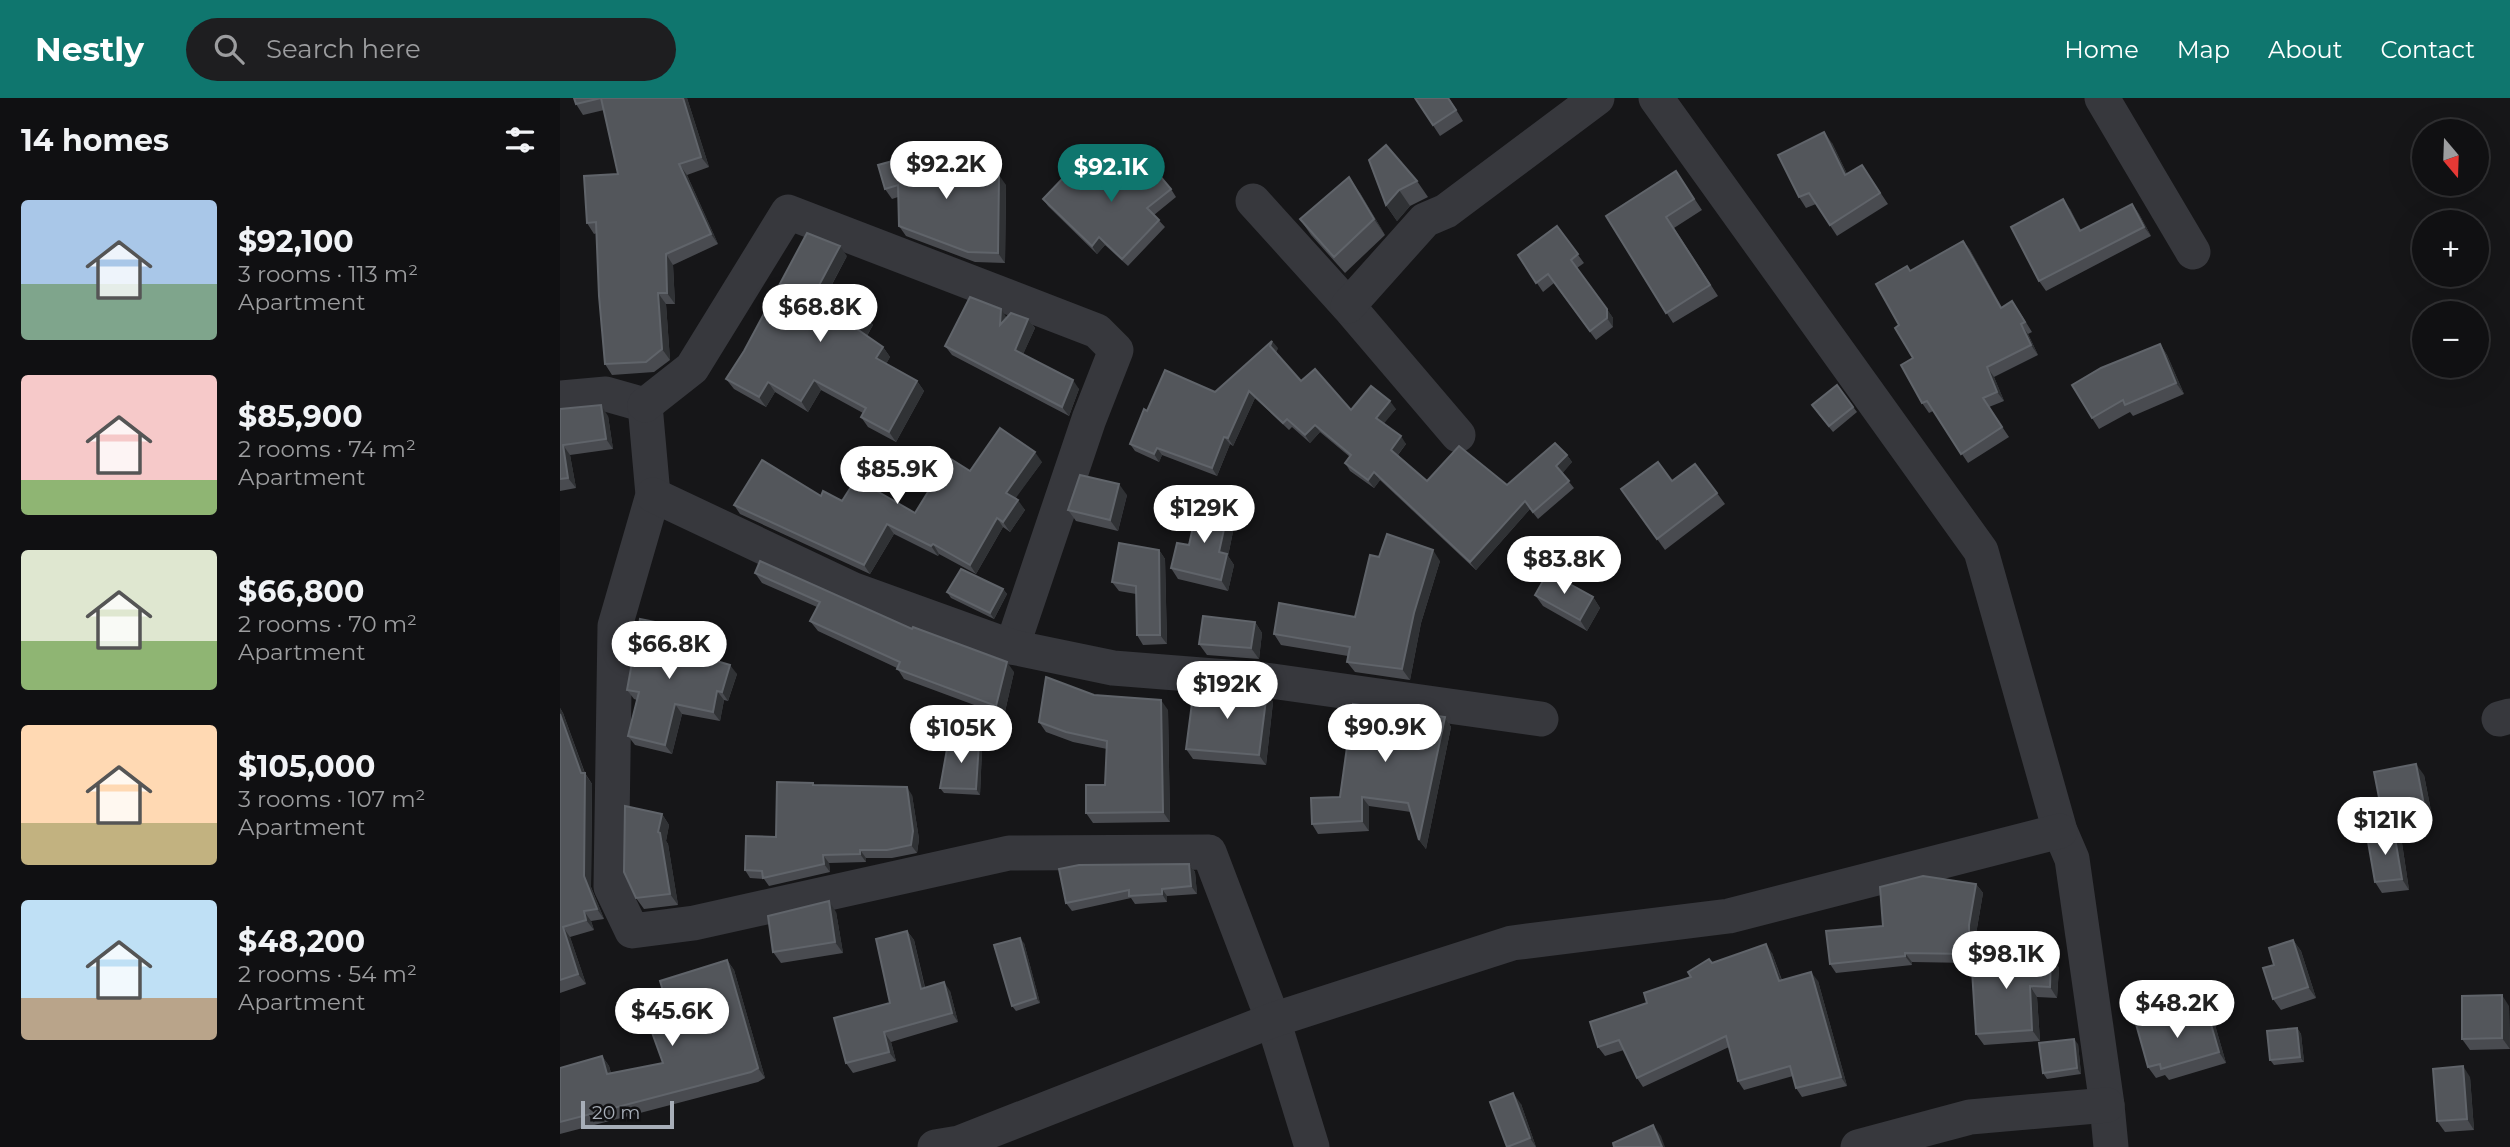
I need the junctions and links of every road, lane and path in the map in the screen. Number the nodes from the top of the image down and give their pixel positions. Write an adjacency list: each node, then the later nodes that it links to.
1 (1597, 98): 6 (street)
2 (1656, 98): 13 (street)
3 (2102, 98): 5 (street)
4 (1253, 201): 6 (street)
5 (2193, 252)
6 (1348, 306): 9 (street)
7 (560, 398): 8 (street)
8 (645, 405): 10 (street); 11 (street)
9 (1458, 435)
10 (653, 495): 11 (street); 14 (street)
11 (1012, 647): 12 (street)
12 (1541, 719)
13 (2060, 831): 14 (street); 15 (street)
14 (1273, 1020): 16 (street); 17 (street)
15 (2107, 1105): 18 (street); 19 (street)
16 (936, 1147)
17 (1312, 1147)
18 (1858, 1147)
19 (2110, 1147)

